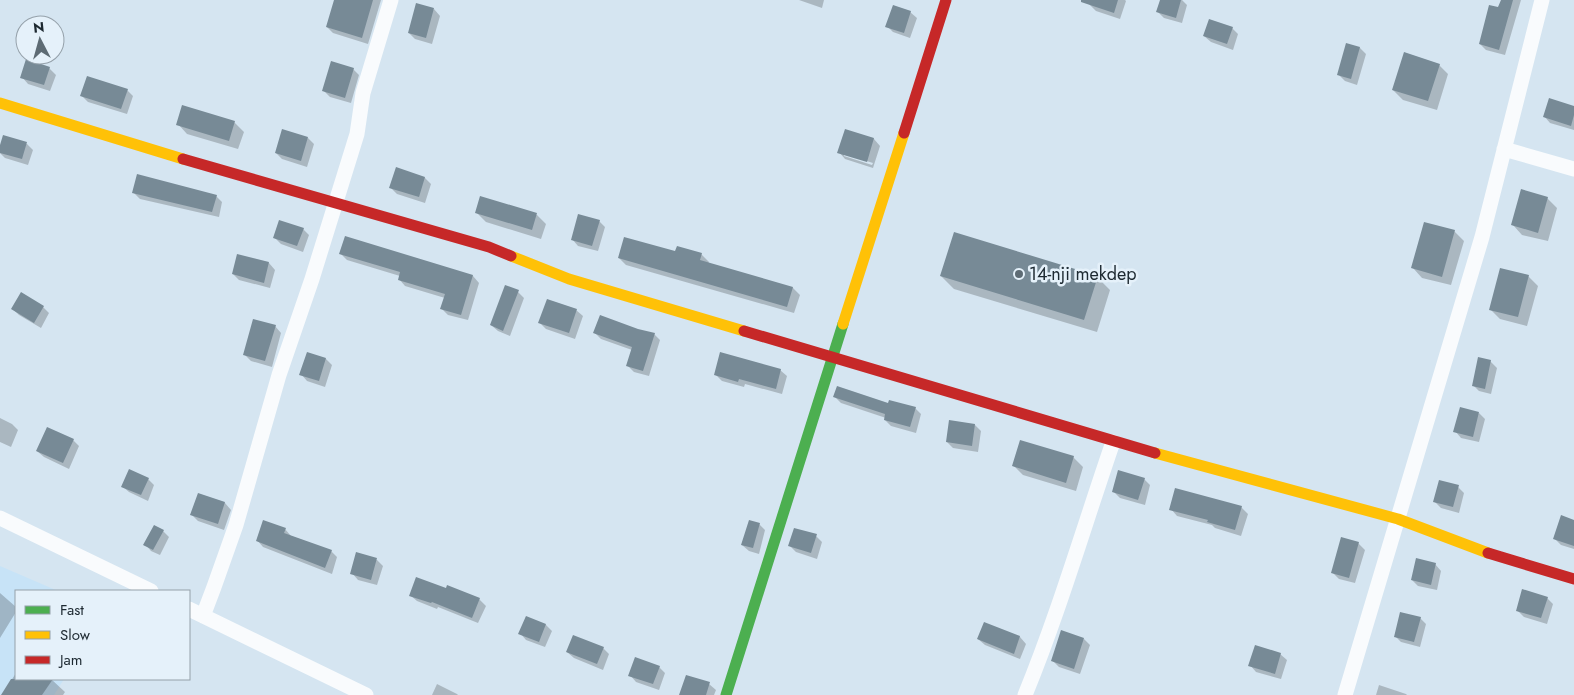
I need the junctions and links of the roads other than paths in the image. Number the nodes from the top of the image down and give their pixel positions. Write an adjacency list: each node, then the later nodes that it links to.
1 (391, 0): 7 (street)
2 (946, 0): 8 (street)
3 (1542, 0): 5 (street)
4 (0, 103): 7 (street)
5 (1504, 149): 6 (street); 11 (street)
6 (1574, 169)
7 (335, 203): 8 (street); 14 (street)
8 (832, 358): 9 (street); 16 (street)
9 (1113, 442): 11 (street); 17 (street)
10 (0, 518): 13 (street)
11 (1398, 519): 12 (street); 18 (street)
12 (1574, 579)
13 (149, 590)
14 (196, 612): 15 (street)
15 (366, 695)
16 (726, 695)
17 (1025, 695)
18 (1345, 695)

